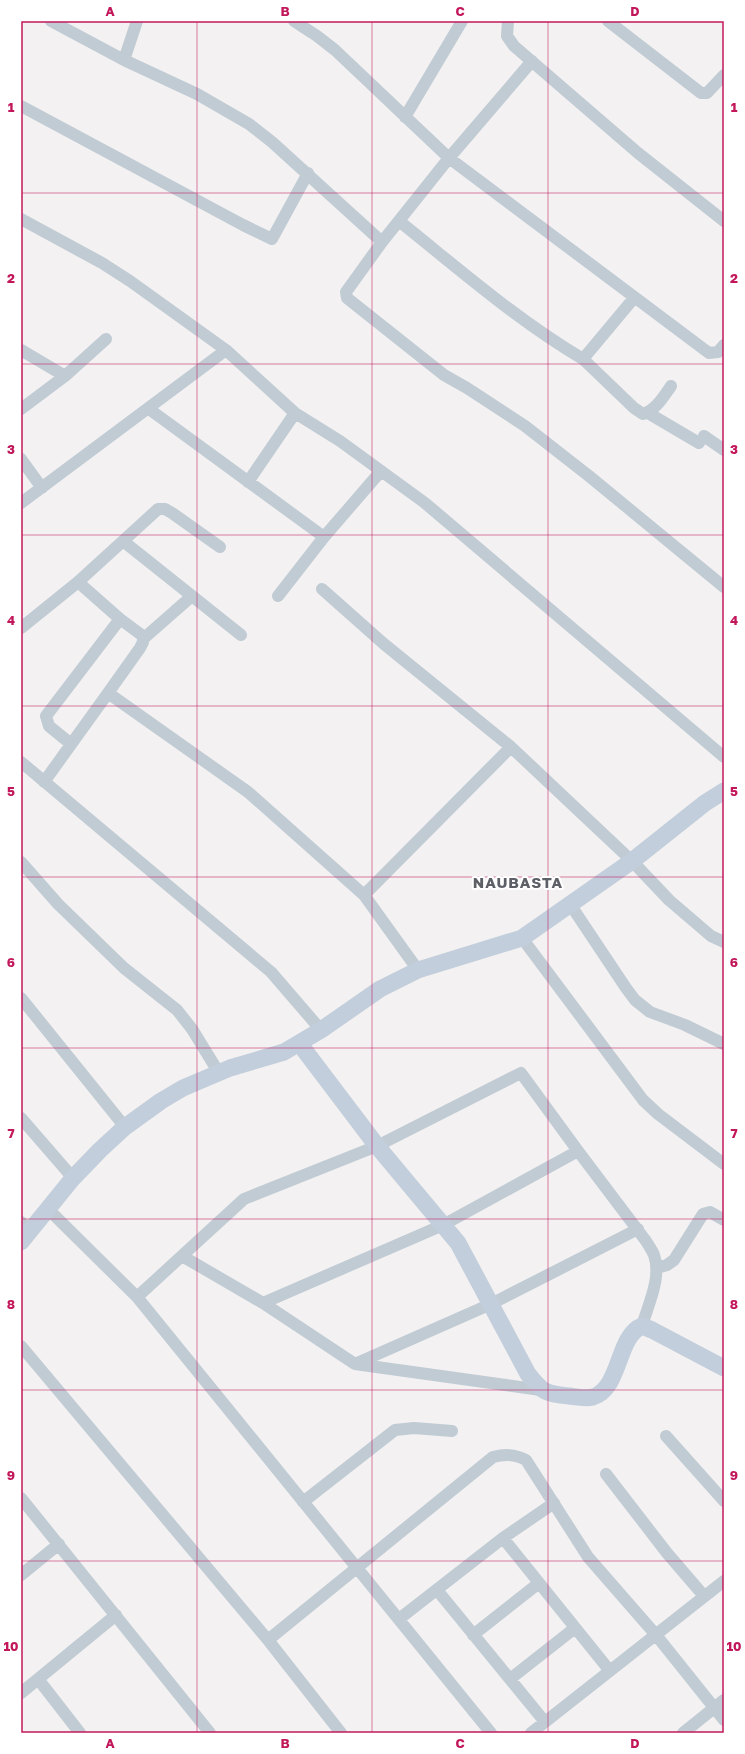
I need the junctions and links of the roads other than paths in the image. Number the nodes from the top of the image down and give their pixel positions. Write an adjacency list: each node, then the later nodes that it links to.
1 (51, 21): 7 (street)
2 (138, 21): 7 (street)
3 (294, 21): 11 (street)
4 (508, 21): 8 (street)
5 (608, 21): 9 (street)
6 (459, 22): 11 (street)
7 (124, 60): 13 (street)
8 (532, 61): 12 (street); 16 (street)
9 (724, 75)
10 (21, 106): 13 (street)
11 (405, 117): 12 (street)
12 (449, 158): 15 (street); 18 (street)
13 (308, 173): 17 (street)
14 (21, 219): 22 (street)
15 (399, 220): 17 (street); 23 (street)
16 (724, 221)
17 (382, 242): 40 (street)
18 (634, 298): 20 (street); 23 (street)
19 (106, 339): 24 (street)
20 (724, 345)
21 (21, 350): 24 (street)
22 (226, 350): 27 (street); 28 (street)
23 (583, 359): 29 (street)
24 (65, 376): 26 (street)
25 (671, 386): 29 (street)
26 (21, 409)
27 (149, 409): 33 (street); 34 (street)
28 (295, 413): 32 (street); 33 (street)
29 (648, 413): 30 (street)
30 (724, 450)
31 (21, 459): 34 (street)
32 (381, 471): 36 (street); 51 (street)
33 (248, 482): 36 (street)
34 (42, 488): 35 (street)
35 (21, 503)
36 (324, 536): 43 (street)
37 (123, 541): 38 (street); 39 (street); 42 (street)
38 (220, 547)
39 (78, 582): 44 (street); 45 (street)
40 (724, 587)
41 (322, 589): 50 (street)
42 (192, 596): 46 (street); 47 (street)
43 (278, 596)
44 (120, 619): 47 (street); 49 (street)
45 (21, 628)
46 (241, 635)
47 (143, 639): 48 (street)
48 (108, 693): 49 (street); 57 (street)
49 (71, 744): 53 (street)
50 (511, 748): 55 (street); 57 (street)
51 (724, 757)
52 (21, 762): 53 (street)
53 (44, 782): 63 (street)
54 (724, 791): 55 (street)
55 (632, 861): 58 (street); 60 (street)
56 (21, 862): 66 (street)
57 (364, 895): 61 (street)
58 (570, 904): 59 (street); 65 (street)
59 (522, 938): 61 (street); 71 (street)
60 (724, 942)
61 (418, 970): 63 (street)
62 (21, 998): 68 (street)
63 (321, 1030): 64 (street)
64 (299, 1043): 66 (street); 69 (street)
65 (724, 1044)
66 (219, 1073): 68 (street)
67 (21, 1118): 72 (street)
68 (125, 1127): 72 (street)
69 (377, 1146): 70 (street); 75 (street); 78 (street)
70 (578, 1151): 75 (street); 76 (street)
71 (724, 1164)
72 (73, 1178): 73 (street)
73 (48, 1209): 77 (street); 80 (street)
74 (724, 1220): 79 (street)
75 (443, 1225): 81 (street); 82 (street)
76 (638, 1229): 79 (street); 82 (street)
77 (24, 1232)
78 (182, 1256): 80 (street); 81 (street)
79 (656, 1268): 83 (street)
80 (137, 1297): 93 (street)
81 (262, 1303): 85 (street)
82 (491, 1304): 85 (street); 87 (street)
83 (642, 1326): 86 (street); 87 (street)
84 (21, 1346): 108 (street)
85 (355, 1364): 87 (street)
86 (724, 1367)
87 (541, 1390)
88 (452, 1432): 93 (street)
89 (666, 1436): 92 (street)
90 (606, 1474): 102 (street)
91 (21, 1498): 96 (street)
92 (724, 1500)
93 (304, 1502): 97 (street)
94 (554, 1503): 95 (street); 97 (street); 107 (street)
95 (503, 1538): 100 (street); 101 (street)
96 (59, 1544): 98 (street); 103 (street)
97 (357, 1568): 104 (street); 108 (street)
98 (21, 1575)
99 (724, 1581): 102 (street)
100 (540, 1583): 105 (street); 106 (street)
101 (437, 1590): 104 (street); 106 (street)
102 (704, 1596): 107 (street)
103 (116, 1615): 110 (street); 117 (street)
104 (399, 1620): 119 (street)
105 (575, 1628): 109 (street); 111 (street)
106 (473, 1635): 111 (street)
107 (656, 1635): 109 (street); 113 (street)
108 (268, 1640): 118 (street)
109 (610, 1671): 115 (street)
110 (38, 1679): 112 (street); 116 (street)
111 (510, 1679): 115 (street)
112 (21, 1693)
113 (719, 1704): 114 (street); 121 (street)
114 (724, 1720)
115 (545, 1722): 120 (street)
116 (80, 1733)
117 (210, 1733)
118 (341, 1733)
119 (491, 1733)
120 (531, 1733)
121 (683, 1733)

